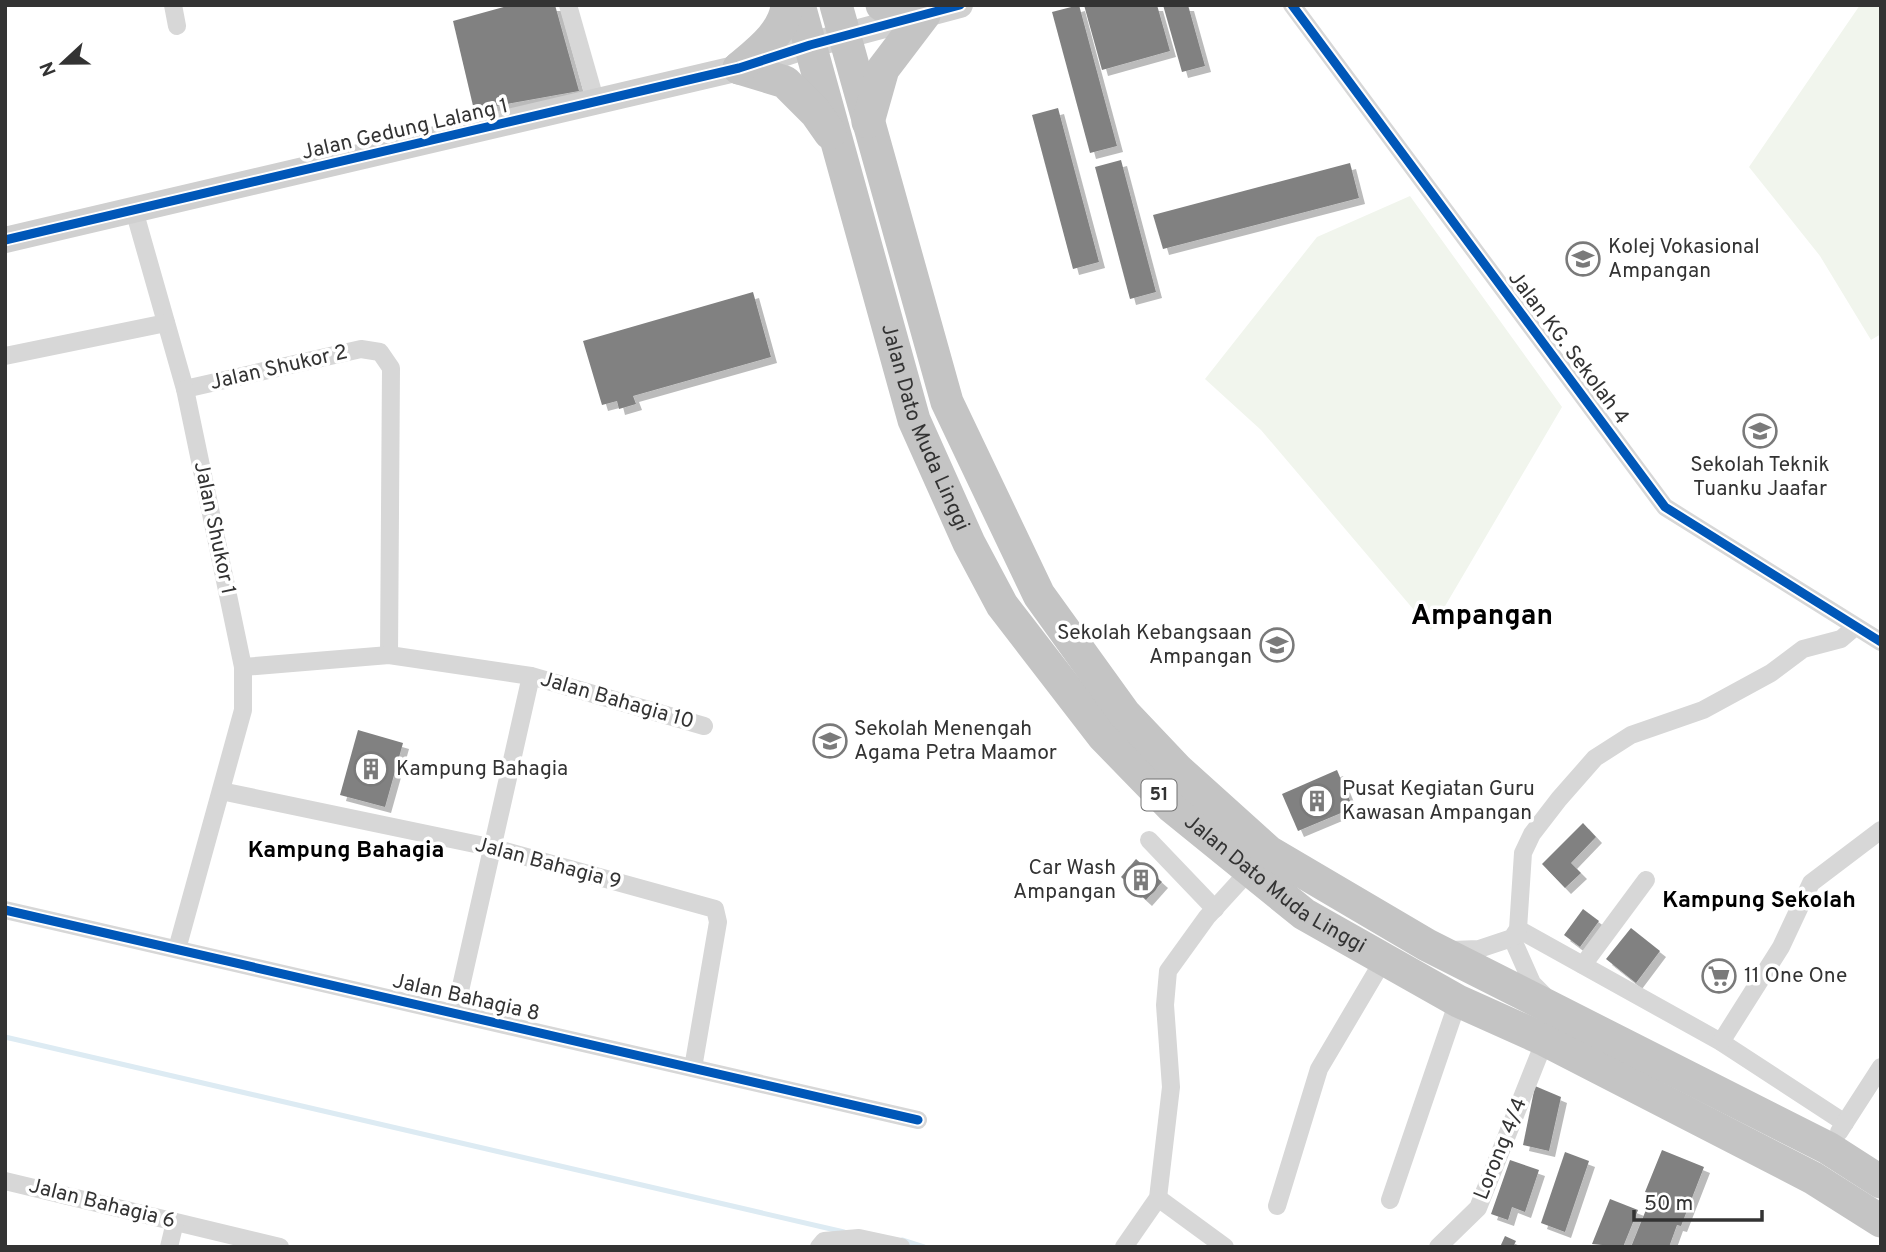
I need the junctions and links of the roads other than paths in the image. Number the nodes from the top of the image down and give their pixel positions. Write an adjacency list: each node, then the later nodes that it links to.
1 (173, 5): 10 (street)
2 (568, 5): 13 (street)
3 (787, 5): 12 (highway)
4 (799, 5): 11 (highway, 51)
5 (882, 5): 8 (highway)
6 (960, 5): 8 (street, Jalan Gedung Lalang 1)
7 (1292, 5): 21 (street, Jalan KG. Sekolah 4)
8 (925, 15): 9 (street, Jalan Gedung Lalang 1); 14 (highway)
9 (840, 21): 11 (street, Jalan Gedung Lalang 1); 14 (highway, Jalan Dato Muda Linggi / 51)
10 (177, 26)
11 (810, 45): 12 (street, Jalan Gedung Lalang 1); 15 (highway, Jalan Dato Muda Linggi / 51)
12 (739, 68): 13 (street, Jalan Gedung Lalang 1); 15 (highway)
13 (596, 103): 16 (street, Jalan Gedung Lalang 1)
14 (868, 122): 36 (highway, Jalan Dato Muda Linggi / 51)
15 (837, 144): 31 (highway, Jalan Dato Muda Linggi / 51)
16 (134, 210): 17 (street, Jalan Gedung Lalang 1); 18 (street, Jalan Shukor 2)
17 (5, 240)
18 (166, 323): 19 (street); 20 (street, Jalan Shukor 2)
19 (5, 356)
20 (185, 389): 23 (street, Jalan Shukor 2); 24 (street, Jalan Shukor 1)
21 (1855, 627): 22 (street, Jalan KG. Sekolah 4); 35 (street)
22 (1881, 642)
23 (389, 654): 24 (street, Jalan Bahagia 10); 25 (street, Jalan Bahagia 10)
24 (243, 667): 27 (street, Jalan Shukor 1)
25 (531, 676): 26 (street, Jalan Bahagia 10); 30 (street, Jalan Bahagia 10)
26 (704, 726)
27 (221, 791): 30 (street, Jalan Bahagia 9); 37 (street, Jalan Shukor 1)
28 (1881, 830): 44 (street)
29 (1149, 839): 33 (street)
30 (494, 848): 42 (street, Jalan Bahagia 10); 46 (street, Jalan Bahagia 9)
31 (1249, 871): 33 (street); 38 (highway, Jalan Dato Muda Linggi / 51)
32 (1646, 880): 39 (street)
33 (1215, 909): 51 (street)
34 (5, 910): 37 (street, Jalan Bahagia 8)
35 (1515, 933): 36 (street); 39 (street); 41 (street)
36 (1427, 945): 41 (highway, Jalan Dato Muda Linggi / 51)
37 (177, 949): 42 (street, Jalan Bahagia 8)
38 (1384, 959): 40 (highway, Jalan Dato Muda Linggi / 51); 53 (street)
39 (1583, 965): 44 (street)
40 (1458, 1001): 43 (highway, Jalan Dato Muda Linggi / 51); 52 (street)
41 (1560, 1010): 48 (highway, Jalan Dato Muda Linggi / 51)
42 (455, 1013): 46 (street, Jalan Bahagia 8)
43 (1545, 1040): 54 (highway, Jalan Dato Muda Linggi / 51); 62 (street, Lorong 4/4)
44 (1721, 1042): 48 (street)
45 (1881, 1067): 48 (street)
46 (693, 1068): 47 (street, Jalan Bahagia 8)
47 (918, 1120)
48 (1837, 1135): 50 (highway, Jalan Dato Muda Linggi / 51)
49 (5, 1181): 55 (street, Jalan Bahagia 6)
50 (1881, 1182)
51 (1158, 1198): 60 (street); 61 (street)
52 (1390, 1200)
53 (1277, 1206)
54 (1881, 1221)
55 (175, 1222): 56 (street); 57 (street, Jalan Bahagia 6)
56 (169, 1247)
57 (280, 1247)
58 (819, 1247): 59 (street)
59 (901, 1247)
60 (1125, 1247)
61 (1225, 1247)
62 (1438, 1247)

